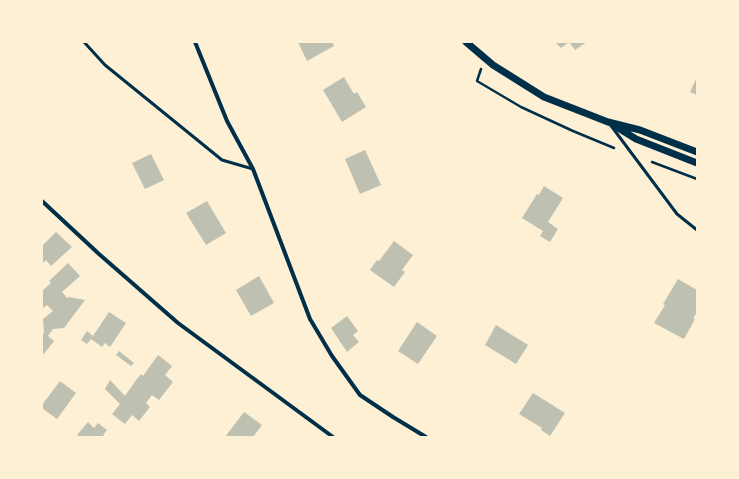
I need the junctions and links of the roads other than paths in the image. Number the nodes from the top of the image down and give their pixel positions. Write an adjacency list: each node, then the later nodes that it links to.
1 (84, 42): 7 (lane)
2 (196, 42): 7 (street)
3 (466, 42): 4 (street)
4 (608, 122): 5 (street); 6 (street); 9 (lane)
5 (697, 152)
6 (697, 163)
7 (253, 169): 11 (street)
8 (42, 201): 10 (street)
9 (697, 230)
10 (333, 437)
11 (426, 437)

